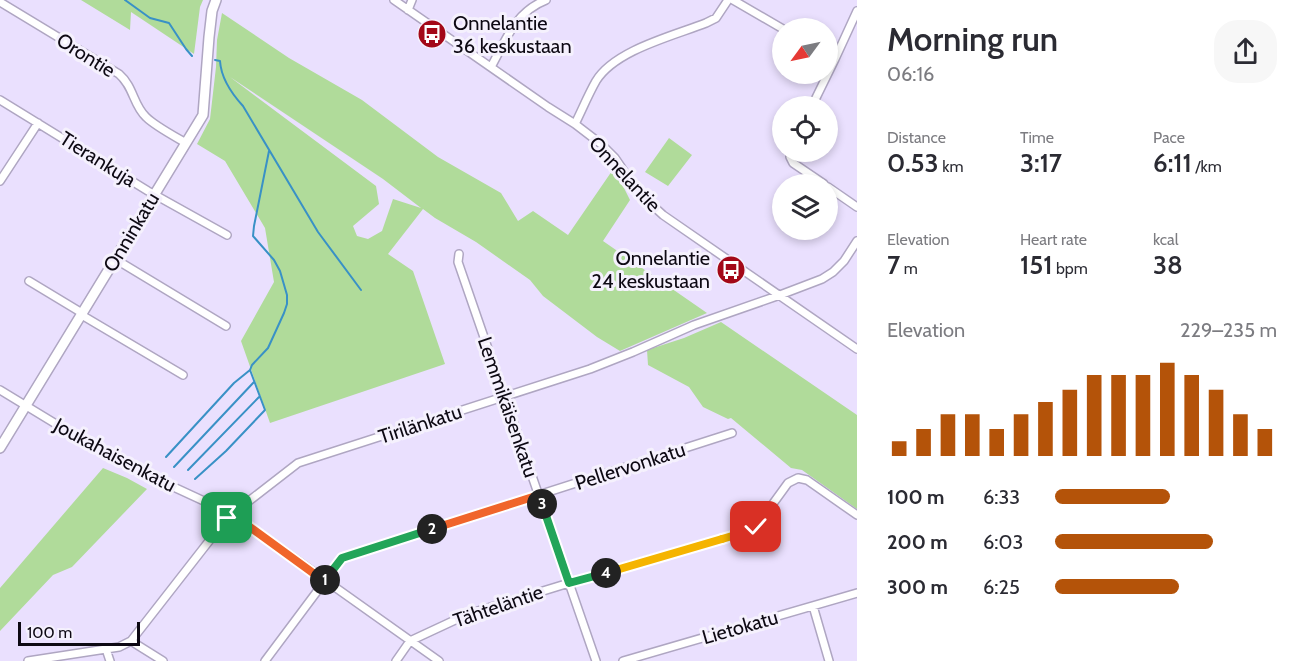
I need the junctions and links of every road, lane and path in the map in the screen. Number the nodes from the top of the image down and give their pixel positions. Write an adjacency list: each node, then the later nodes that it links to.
1 (216, 0): 16 (street, Onninkatu)
2 (393, 0): 8 (street, Onnelantie)
3 (412, 0): 8 (street)
4 (546, 0): 11 (street)
5 (728, 0): 15 (street)
6 (733, 0): 10 (street)
7 (0, 2): 16 (street, Orontie)
8 (408, 10): 11 (street, Onnelantie)
9 (857, 11): 12 (street)
10 (772, 23)
11 (491, 67): 15 (street, Onnelantie)
12 (817, 96)
13 (0, 100): 14 (street, Tierankuja)
14 (38, 123): 19 (street); 20 (street, Tierankuja)
15 (575, 124): 28 (street, Onnelantie)
16 (186, 143): 20 (street, Onninkatu)
17 (793, 162): 18 (street)
18 (809, 174)
19 (0, 181)
20 (155, 194): 23 (street, Tierankuja); 26 (street, Onninkatu)
21 (838, 194): 22 (street)
22 (857, 207)
23 (227, 235)
24 (857, 241): 28 (street, Tirilänkatu)
25 (459, 254): 34 (street, Lemmikäisenkatu)
26 (115, 259): 29 (street, Onninkatu); 30 (street)
27 (29, 281): 29 (street)
28 (780, 295): 31 (street, Onnelantie); 34 (street, Tirilänkatu)
29 (82, 313): 32 (street); 35 (street, Onninkatu)
30 (226, 326)
31 (857, 349)
32 (183, 375)
33 (0, 390): 35 (street, Joukahaisenkatu)
34 (505, 397): 38 (street, Lemmikäisenkatu); 39 (street, Tirilänkatu)
35 (27, 406): 37 (street, Onninkatu); 39 (street, Joukahaisenkatu)
36 (732, 433): 38 (street, Pellervonkatu)
37 (0, 448)
38 (539, 495): 41 (street, Pellervonkatu); 42 (street, Lemmikäisenkatu)
39 (232, 514): 41 (street, Joukahaisenkatu); 45 (street, Tirilänkatu)
40 (857, 515): 42 (street, Tähteläntie)
41 (324, 581): 46 (street, Joukahaisenkatu); 51 (street, Pellervonkatu)
42 (569, 583): 46 (street, Tähteläntie); 54 (street, Lemmikäisenkatu)
43 (857, 593): 44 (street, Lietokatu)
44 (813, 606): 55 (street, Lietokatu); 56 (street)
45 (131, 641): 47 (street); 50 (street)
46 (410, 641): 52 (street); 53 (street, Joukahaisenkatu)
47 (106, 649): 48 (street); 49 (street)
48 (28, 661)
49 (111, 661)
50 (163, 661)
51 (265, 661)
52 (396, 661)
53 (439, 661)
54 (596, 661)
55 (623, 661)
56 (829, 661)

